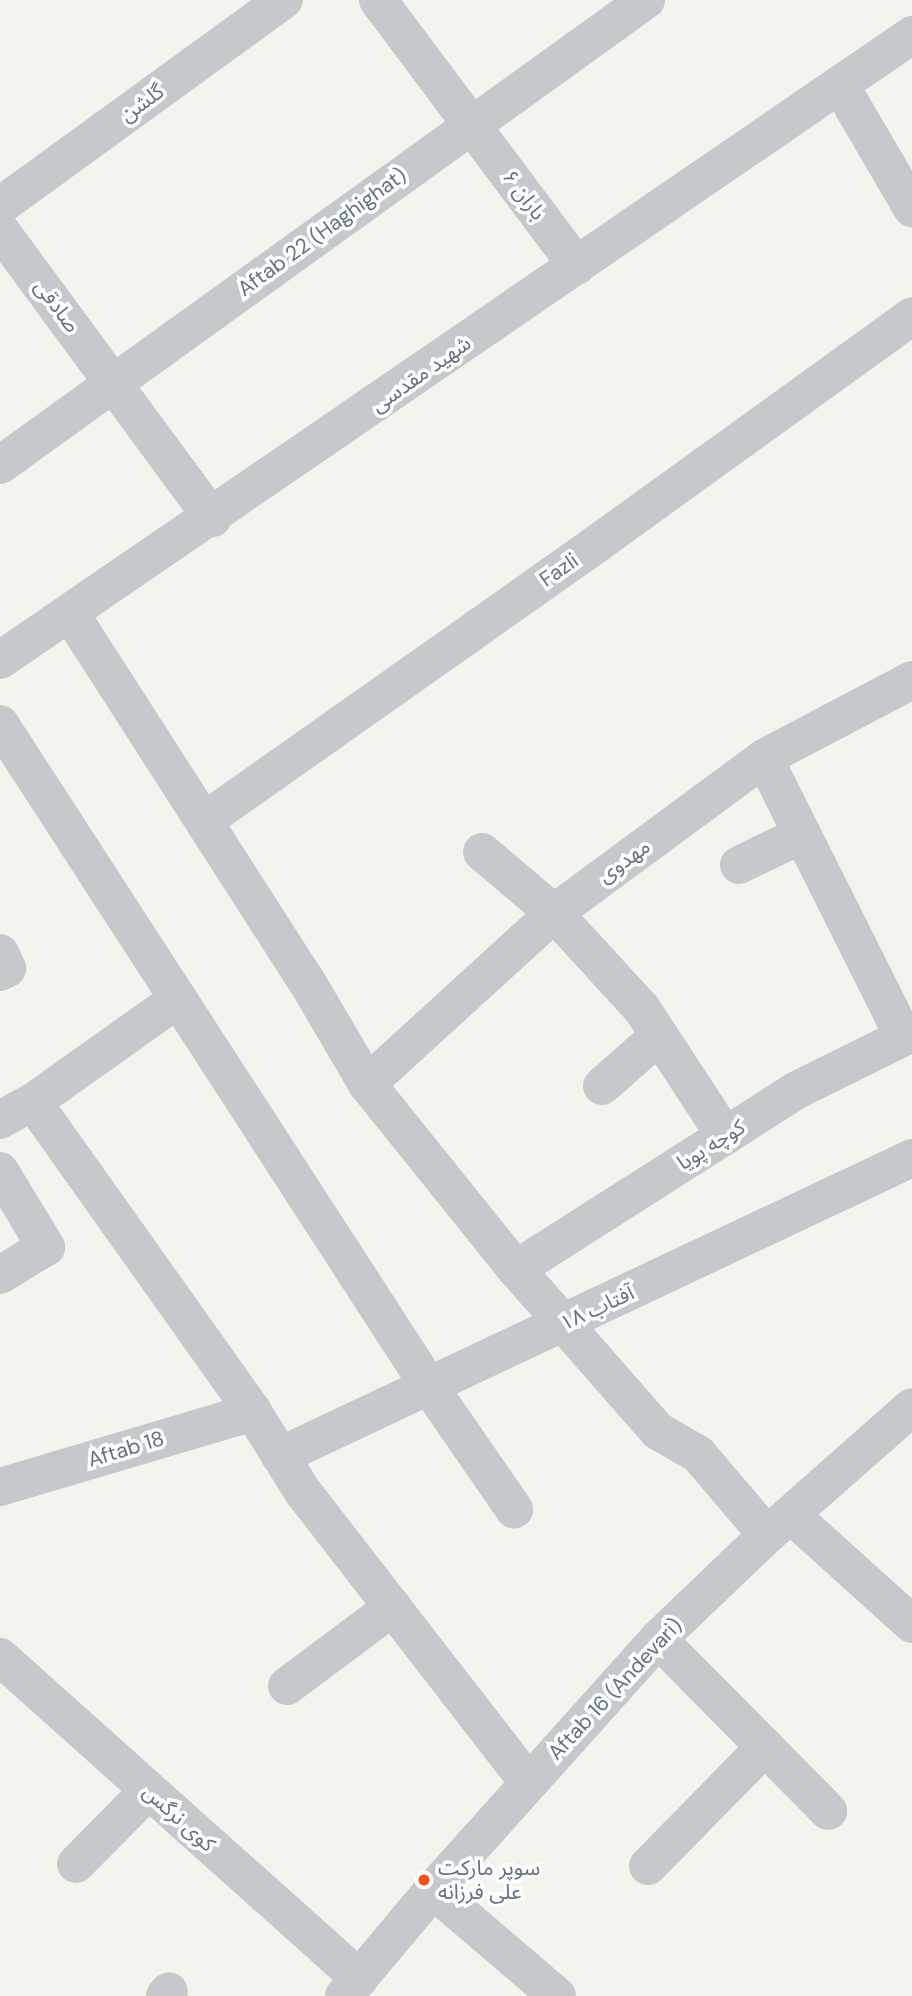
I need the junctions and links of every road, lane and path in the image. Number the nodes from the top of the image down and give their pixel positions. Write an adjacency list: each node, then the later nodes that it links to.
1 (284, 0): 7 (street, گلشن)
2 (378, 0): 6 (street, باران ۶)
3 (646, 0): 6 (street, Aftab 22 (Haghighat))
4 (912, 35): 5 (street, شهید مقدسی)
5 (840, 85): 8 (street); 10 (street, شهید مقدسی)
6 (471, 125): 10 (street, باران ۶); 12 (street, Aftab 22 (Haghighat))
7 (0, 206)
8 (912, 208)
9 (0, 230): 12 (street, صادقی)
10 (577, 265): 14 (street, شهید مقدسی)
11 (912, 316): 20 (street, Fazli)
12 (113, 382): 13 (street, Aftab 22 (Haghighat)); 14 (street, صادقی)
13 (0, 466)
14 (212, 518): 15 (street, شهید مقدسی)
15 (70, 613): 16 (street, شهید مقدسی); 20 (street)
16 (0, 660)
17 (912, 680): 19 (street, مهدوی)
18 (0, 724): 27 (street)
19 (764, 758): 21 (street); 24 (street, مهدوی)
20 (204, 821): 30 (street)
21 (801, 835): 23 (street); 28 (street)
22 (481, 852): 24 (street)
23 (738, 865)
24 (554, 913): 29 (street); 30 (street, مهدوی)
25 (0, 953): 26 (street)
26 (0, 972)
27 (178, 999): 32 (street); 40 (street)
28 (908, 1035): 34 (street, کوچه پویا)
29 (659, 1036): 31 (street); 34 (street)
30 (367, 1084): 37 (street)
31 (602, 1086)
32 (33, 1102): 33 (street); 42 (street)
33 (0, 1120)
34 (725, 1136): 37 (street, کوچه پویا)
35 (912, 1158): 39 (street, آفتاب ۱۸)
36 (0, 1171): 38 (street)
37 (516, 1269): 39 (street)
38 (0, 1275)
39 (564, 1324): 40 (street, آفتاب ۱۸); 46 (street)
40 (429, 1386): 43 (street, آفتاب ۱۸); 45 (street)
41 (912, 1407): 46 (street, Aftab 16 (Andevari))
42 (253, 1412): 43 (street); 44 (street, Aftab 18)
43 (280, 1456): 47 (street)
44 (0, 1487)
45 (514, 1509)
46 (779, 1525): 48 (street); 49 (street, Aftab 16 (Andevari))
47 (393, 1607): 51 (street); 53 (street)
48 (912, 1624)
49 (658, 1639): 52 (street); 53 (street, Aftab 16 (Andevari))
50 (0, 1657): 54 (street, کوی نرگس)
51 (287, 1686)
52 (765, 1747): 55 (street); 57 (street)
53 (529, 1783): 58 (street, Aftab 16 (Andevari))
54 (148, 1791): 56 (street); 59 (street, کوی نرگس)
55 (828, 1811)
56 (76, 1864)
57 (648, 1866)
58 (433, 1890): 59 (street, Aftab 16 (Andevari)); 60 (street)
59 (352, 1987)
60 (557, 1996)

